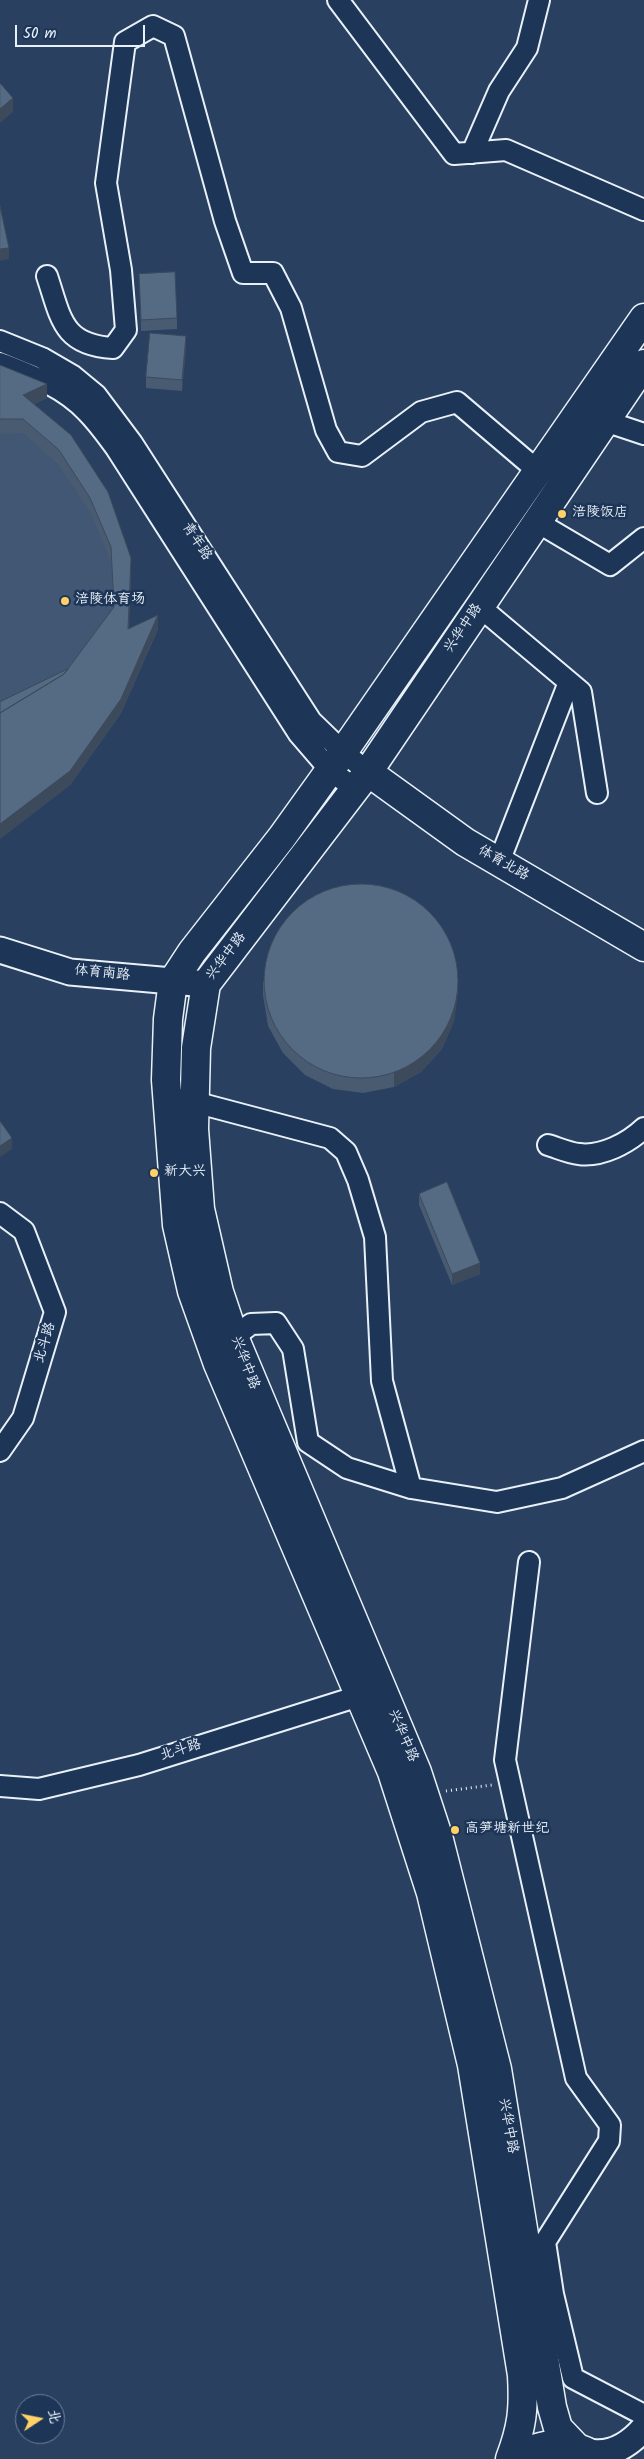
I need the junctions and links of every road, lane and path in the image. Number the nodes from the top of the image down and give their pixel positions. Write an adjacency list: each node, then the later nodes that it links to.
1 (338, 0): 3 (street)
2 (539, 0): 3 (street)
3 (472, 153): 4 (street)
4 (644, 210)
5 (47, 276): 12 (street)
6 (644, 318): 12 (main road)
7 (0, 341): 17 (street, 青年路)
8 (0, 363): 17 (street)
9 (644, 364): 10 (main road, 兴华中路)
10 (605, 421): 11 (street); 13 (main road, 兴华中路)
11 (644, 434)
12 (538, 471): 17 (main road)
13 (537, 522): 14 (street); 15 (main road, 兴华中路)
14 (644, 538)
15 (480, 607): 16 (street); 18 (main road, 兴华中路)
16 (569, 682): 19 (street); 20 (street)
17 (337, 761): 18 (street); 23 (main road)
18 (361, 781): 20 (main road, 体育北路); 24 (main road, 兴华中路)
19 (597, 793)
20 (499, 862): 21 (main road, 体育北路)
21 (644, 947)
22 (0, 950): 23 (street, 体育南路)
23 (173, 981): 24 (street, 体育南路); 25 (main road)
24 (206, 984): 26 (main road, 兴华中路)
25 (167, 1095): 26 (street); 30 (main road)
26 (195, 1102): 30 (main road, 兴华中路); 33 (street)
27 (644, 1128): 28 (street)
28 (548, 1145)
29 (0, 1213): 31 (street, 北斗路)
30 (222, 1341): 33 (street); 35 (main road); 38 (main road, 兴华中路)
31 (0, 1451)
32 (644, 1451): 33 (street)
33 (411, 1488)
34 (529, 1562): 36 (street)
35 (359, 1696): 37 (street, 北斗路); 41 (main road)
36 (510, 1783): 38 (path); 39 (street)
37 (0, 1786)
38 (424, 1794): 40 (main road, 兴华中路)
39 (643, 2425): 40 (street); 43 (street)
40 (589, 2453): 42 (main road)
41 (510, 2459)
42 (518, 2459)
43 (632, 2459)

